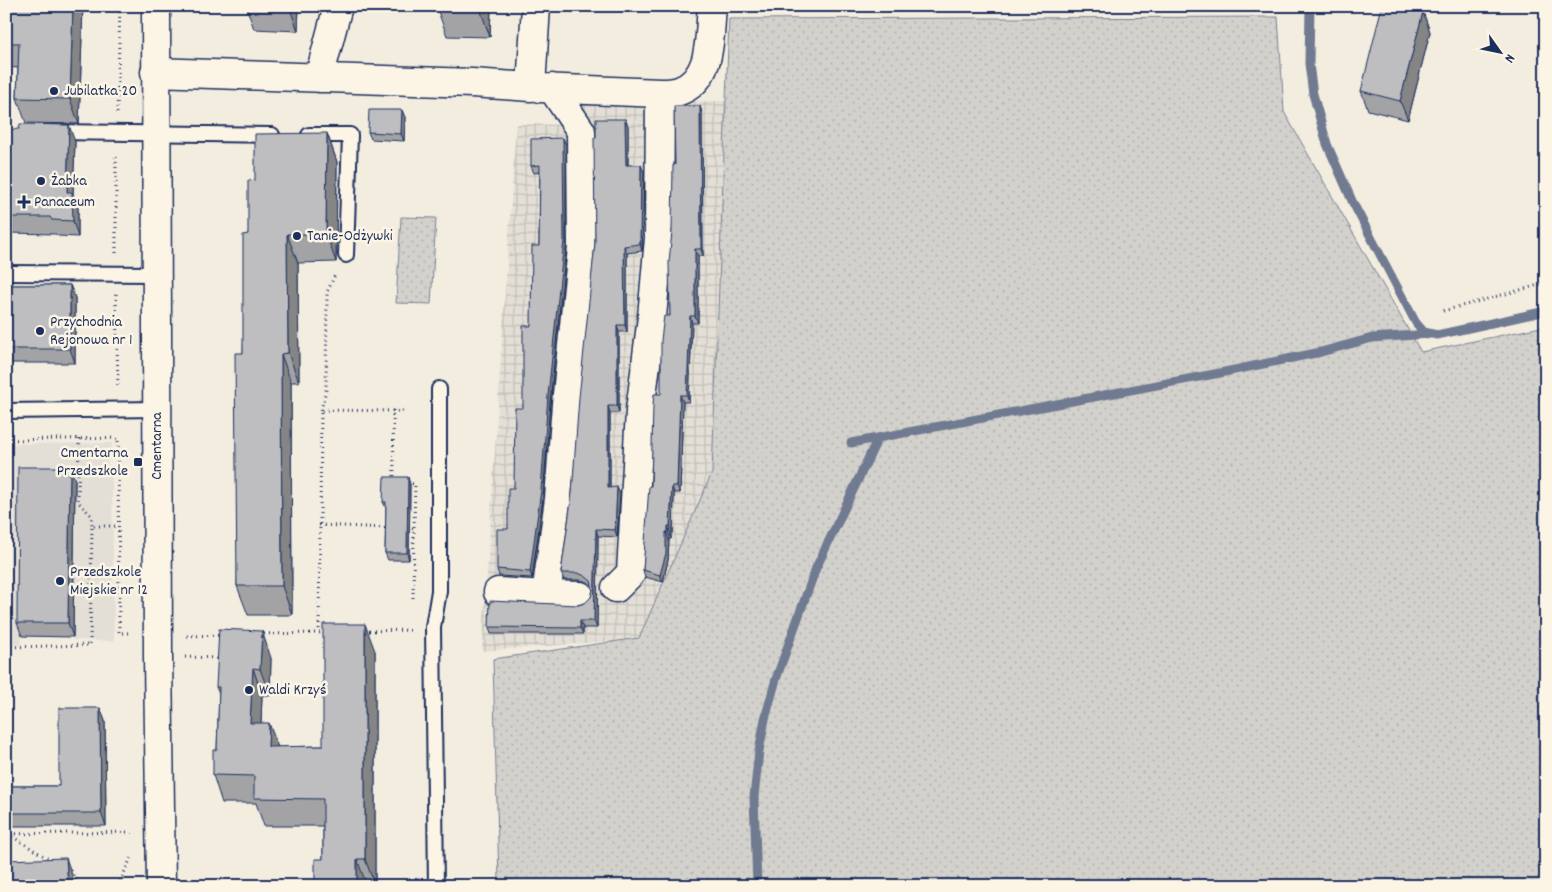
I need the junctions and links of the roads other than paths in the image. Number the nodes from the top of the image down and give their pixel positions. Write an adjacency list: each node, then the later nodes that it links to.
1 (156, 6): 5 (street, Cmentarna)
2 (338, 6): 6 (street)
3 (536, 6): 7 (street)
4 (712, 6): 8 (street)
5 (155, 72): 6 (street); 10 (street, Cmentarna)
6 (319, 78): 7 (street)
7 (541, 88): 8 (street); 19 (street)
8 (660, 93): 17 (street)
9 (36, 132): 10 (lane)
10 (156, 134): 11 (lane); 13 (street, Cmentarna)
11 (346, 255)
12 (6, 273): 13 (lane)
13 (156, 274): 15 (street, Cmentarna)
14 (439, 389): 22 (lane)
15 (157, 408): 16 (lane); 21 (street, Cmentarna)
16 (6, 410)
17 (616, 588)
18 (498, 592): 19 (street)
19 (546, 596): 20 (street)
20 (580, 596)
21 (161, 886)
22 (436, 886)

